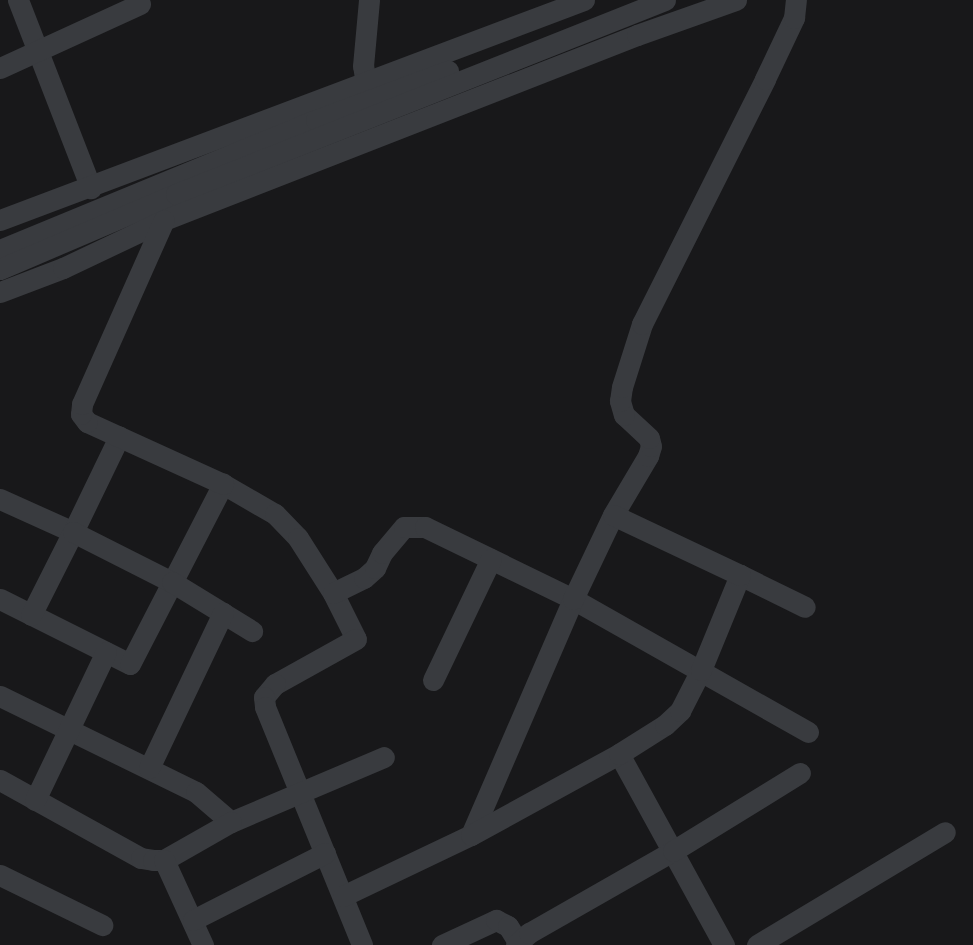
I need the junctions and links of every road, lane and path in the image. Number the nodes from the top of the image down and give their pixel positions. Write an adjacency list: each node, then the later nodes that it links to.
1 (18, 0): 9 (street)
2 (369, 0): 11 (street)
3 (584, 0): 11 (street)
4 (634, 0): 15 (street)
5 (665, 0): 16 (street)
6 (736, 0): 14 (street)
7 (796, 0): 21 (street)
8 (140, 4): 9 (street)
9 (39, 51): 10 (street); 12 (street)
10 (0, 68)
11 (366, 84): 12 (street)
12 (90, 188): 13 (street)
13 (0, 220)
14 (164, 220): 17 (street); 18 (street)
15 (0, 250)
16 (0, 268)
17 (0, 292)
18 (119, 437): 19 (street); 22 (street)
19 (223, 484): 25 (street); 26 (street)
20 (0, 499): 22 (street)
21 (613, 515): 24 (street); 28 (street)
22 (73, 532): 25 (street); 31 (street)
23 (491, 559): 26 (street); 28 (street); 35 (street)
24 (740, 575): 29 (street); 34 (street)
25 (172, 582): 30 (street); 33 (street)
26 (333, 594): 44 (street)
27 (0, 599): 31 (street)
28 (573, 599): 34 (street); 48 (street)
29 (805, 607)
30 (224, 613): 32 (street); 41 (street)
31 (31, 615): 33 (street)
32 (252, 631)
33 (106, 652): 37 (street)
34 (701, 670): 38 (street); 39 (street)
35 (433, 680)
36 (0, 696): 37 (street)
37 (69, 729): 41 (street); 45 (street)
38 (808, 732)
39 (618, 754): 48 (street); 49 (street)
40 (384, 757): 44 (street)
41 (149, 768): 46 (street)
42 (800, 773): 49 (street)
43 (0, 780): 45 (street)
44 (300, 791): 46 (street); 50 (street)
45 (35, 800): 51 (street)
46 (231, 822): 51 (street)
47 (945, 832): 61 (street)
48 (471, 835): 53 (street)
49 (673, 851): 56 (street); 60 (street)
50 (325, 853): 53 (street); 54 (street)
51 (164, 860): 54 (street)
52 (0, 875): 55 (street)
53 (343, 896): 58 (street)
54 (193, 920): 57 (street)
55 (102, 925)
56 (517, 944): 59 (street)
57 (203, 945)
58 (363, 945)
59 (442, 945)
60 (724, 945)
61 (757, 945)

